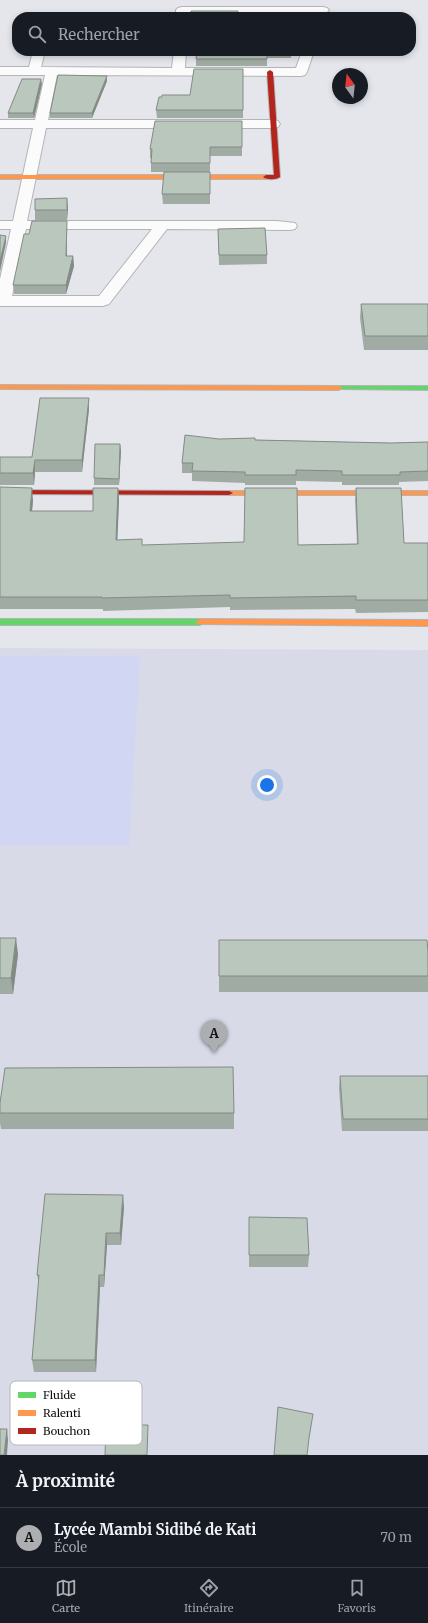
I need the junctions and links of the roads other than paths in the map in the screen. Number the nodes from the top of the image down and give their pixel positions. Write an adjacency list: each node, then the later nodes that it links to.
1 (323, 9): 2 (street)
2 (182, 12)
3 (38, 56): 7 (street)
4 (180, 56): 9 (street)
5 (306, 56): 10 (street)
6 (0, 71): 7 (street)
7 (34, 71): 8 (street)
8 (52, 71): 9 (street); 12 (street)
9 (178, 72): 10 (street)
10 (270, 72): 13 (street)
11 (0, 124): 12 (street)
12 (41, 124): 13 (street); 15 (street)
13 (273, 124): 15 (street)
14 (0, 177): 15 (street)
15 (30, 177): 17 (street)
16 (0, 225): 17 (street)
17 (20, 225): 18 (street); 20 (street)
18 (162, 226): 19 (street); 20 (street)
19 (290, 226)
20 (2, 301)
21 (0, 387): 22 (street)
22 (428, 388)
23 (0, 492): 24 (street)
24 (428, 493)
25 (0, 622): 26 (street)
26 (428, 623)

